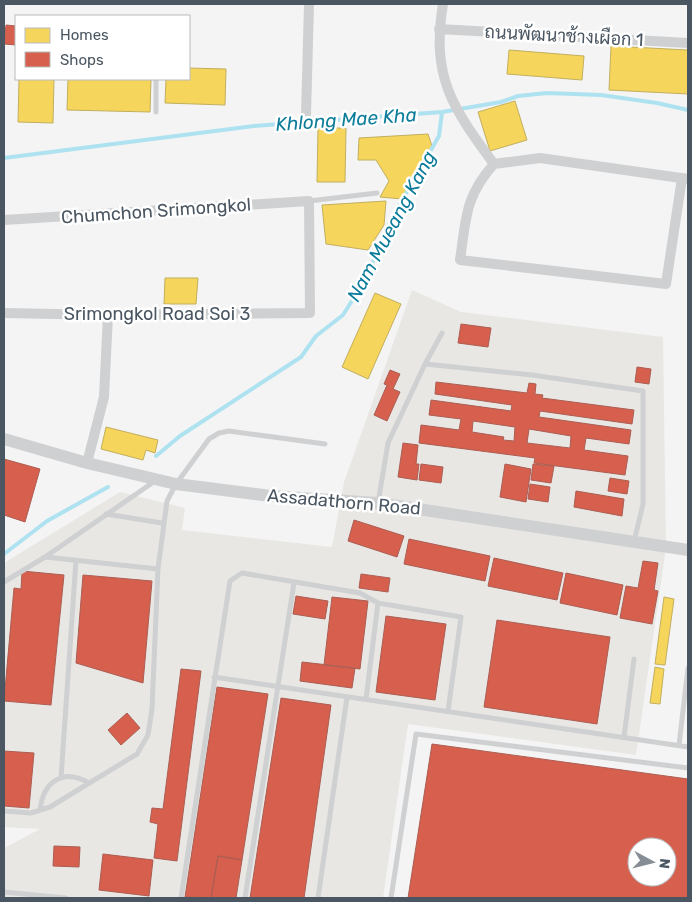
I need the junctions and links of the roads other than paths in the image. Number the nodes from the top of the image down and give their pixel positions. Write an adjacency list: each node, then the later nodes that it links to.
1 (309, 4): 7 (street)
2 (443, 4): 3 (street)
3 (439, 29): 4 (street, ถนนพัฒนาช้างเผือก 1); 8 (street)
4 (688, 43)
5 (156, 80): 6 (lane)
6 (156, 112)
7 (306, 115)
8 (494, 164): 9 (street); 9 (street)
9 (685, 179)
10 (377, 193): 11 (lane)
11 (309, 201): 12 (street, Chumchon Srimongkol); 14 (street, Srimongkol Road Soi 3)
12 (4, 220)
13 (4, 313): 14 (street, Srimongkol Road Soi 3)
14 (108, 315): 19 (street)
15 (442, 333): 16 (lane)
16 (425, 364): 22 (lane); 25 (lane)
17 (4, 439): 19 (street, Assadathorn Road)
18 (325, 444): 21 (lane)
19 (87, 463): 20 (street, Assadathorn Road)
20 (157, 480): 21 (street, Assadathorn Road); 23 (lane)
21 (176, 484): 22 (street, Assadathorn Road); 24 (lane)
22 (378, 503): 25 (street, Assadathorn Road)
23 (105, 514): 24 (lane); 27 (lane)
24 (162, 522): 29 (lane)
25 (634, 542): 26 (street, Assadathorn Road)
26 (688, 550)
27 (45, 557): 28 (lane); 30 (lane)
28 (76, 560): 29 (lane); 44 (lane)
29 (158, 569): 45 (lane)
30 (4, 582)
31 (294, 583): 32 (lane); 35 (lane); 36 (lane)
32 (378, 603): 38 (lane); 39 (lane)
33 (634, 659): 40 (lane)
34 (688, 668): 41 (lane)
35 (214, 677): 36 (lane); 51 (lane)
36 (278, 687): 37 (lane); 52 (lane)
37 (347, 696): 38 (lane); 53 (lane)
38 (366, 700): 39 (lane)
39 (448, 711): 40 (lane)
40 (624, 737): 41 (lane)
41 (678, 745): 42 (lane)
42 (688, 747)
43 (688, 768): 54 (lane)
44 (61, 778): 45 (lane); 46 (lane)
45 (89, 783): 46 (lane)
46 (40, 810): 47 (lane)
47 (4, 812)
48 (4, 892): 49 (lane)
49 (28, 896): 50 (lane)
50 (66, 898)
51 (181, 898)
52 (245, 898)
53 (318, 898)
54 (390, 898)

